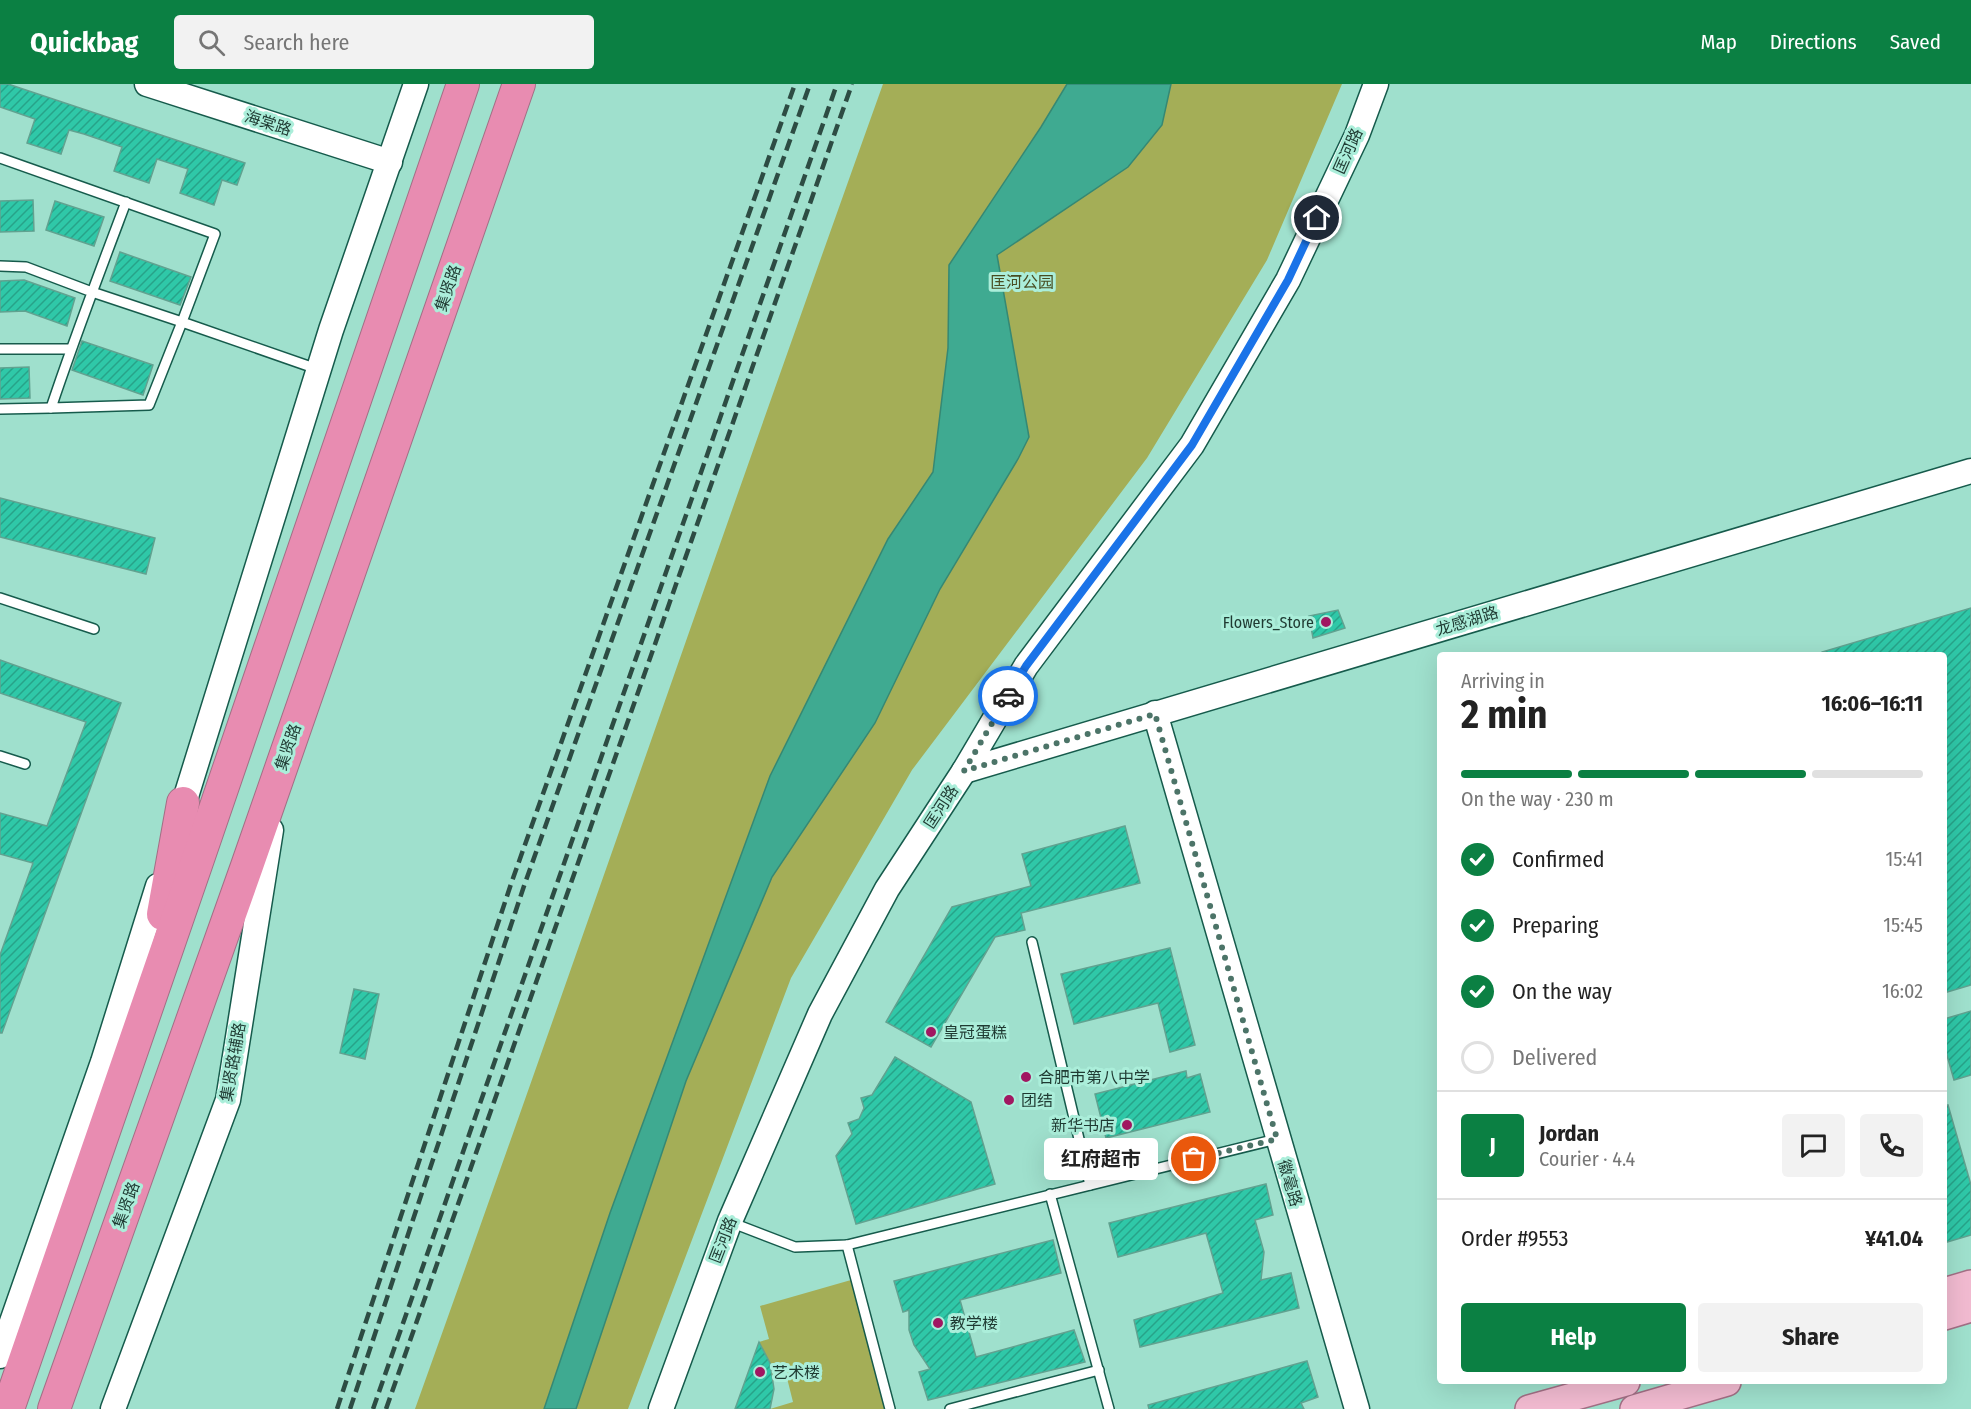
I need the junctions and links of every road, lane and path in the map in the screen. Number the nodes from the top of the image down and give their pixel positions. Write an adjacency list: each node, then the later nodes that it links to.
1 (147, 84): 7 (street, 海棠路)
2 (416, 84): 7 (street)
3 (463, 84): 27 (highway)
4 (519, 84): 23 (highway, 集贤路)
5 (1376, 84): 24 (street, 匡河路)
6 (0, 158): 8 (lane)
7 (390, 162): 14 (street)
8 (126, 202): 10 (lane); 11 (lane)
9 (0, 266): 10 (lane)
10 (92, 292): 11 (lane); 13 (lane)
11 (182, 322): 14 (lane); 15 (lane)
12 (0, 349): 13 (lane)
13 (70, 349): 15 (lane)
14 (319, 369): 25 (street)
15 (51, 408): 16 (lane)
16 (0, 409)
17 (1971, 471): 20 (street, 龙感湖路)
18 (0, 598): 19 (lane)
19 (94, 629)
20 (1155, 714): 24 (street, 龙感湖路); 28 (street, 徽毫路)
21 (0, 756): 22 (lane)
22 (25, 764)
23 (280, 770): 42 (highway, 集贤路); 43 (street, 集贤路辅路)
24 (964, 771): 31 (street, 匡河路)
25 (183, 803): 27 (highway); 37 (street)
26 (1032, 942): 29 (lane)
27 (143, 1020): 41 (highway)
28 (1277, 1139): 29 (lane); 48 (street, 徽毫路)
29 (1090, 1185): 30 (lane)
30 (1050, 1194): 32 (lane); 38 (lane)
31 (730, 1221): 32 (lane); 44 (street, 匡河路)
32 (847, 1245): 45 (lane)
33 (1971, 1284): 34 (main road)
34 (1947, 1291)
35 (1971, 1308): 36 (main road)
36 (1947, 1315)
37 (0, 1356)
38 (1099, 1370): 46 (lane); 47 (lane)
39 (1619, 1384): 49 (main road)
40 (1720, 1384): 50 (main road)
41 (8, 1409)
42 (54, 1409)
43 (113, 1409)
44 (661, 1409)
45 (890, 1409)
46 (950, 1409)
47 (1109, 1409)
48 (1357, 1409)
49 (1529, 1409)
50 (1634, 1409)

